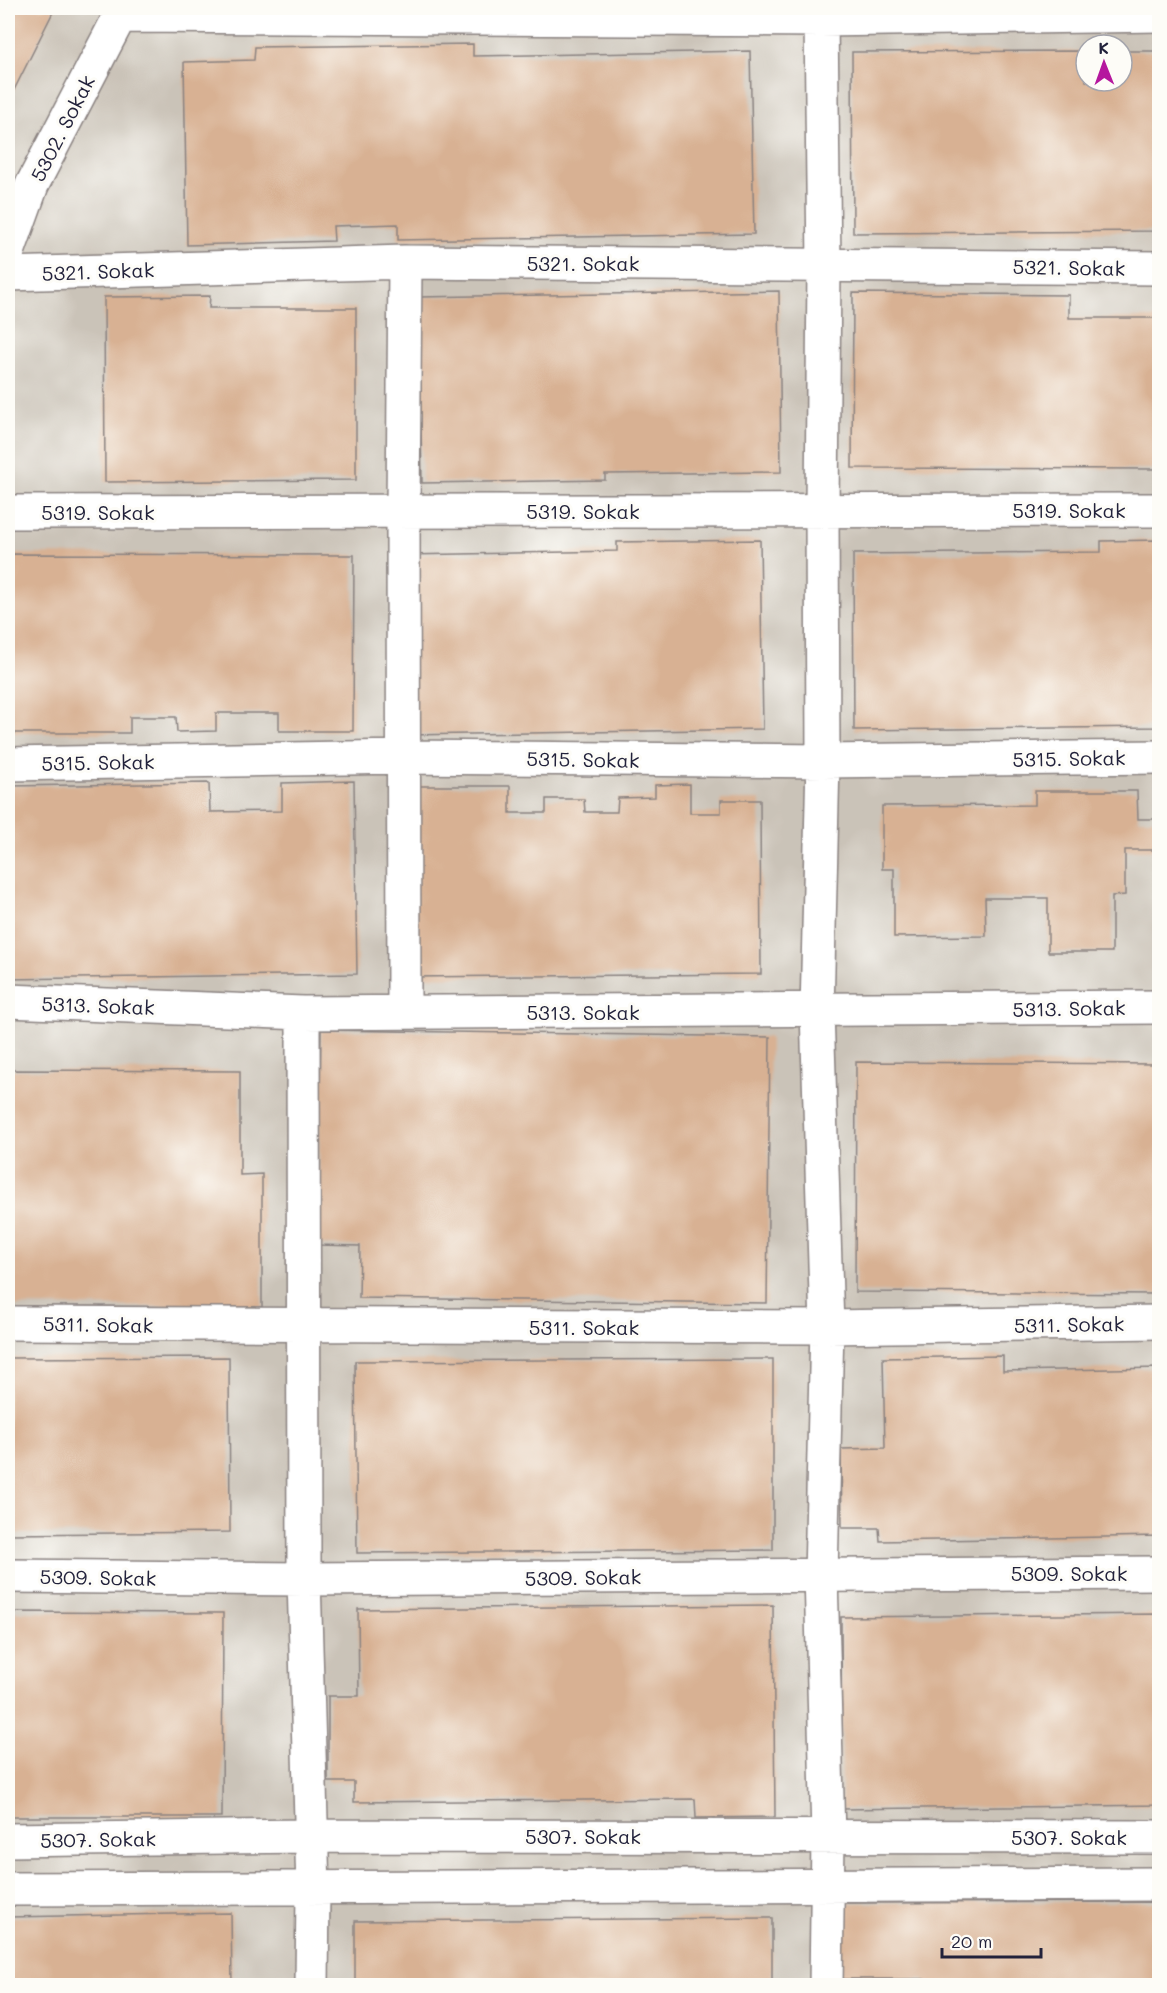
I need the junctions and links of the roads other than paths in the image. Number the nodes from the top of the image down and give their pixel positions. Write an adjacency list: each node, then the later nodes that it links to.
1 (122, 11): 2 (street); 4 (street, 5302. Sokak)
2 (822, 14): 3 (street); 6 (street)
3 (1160, 15)
4 (8, 252)
5 (405, 262): 6 (street, 5321. Sokak); 8 (street, 5321. Sokak); 11 (street)
6 (824, 265): 7 (street, 5321. Sokak); 9 (street)
7 (1160, 268)
8 (8, 274)
9 (822, 510): 10 (street, 5319. Sokak); 11 (street, 5319. Sokak); 15 (street)
10 (1160, 510)
11 (403, 511): 12 (street, 5319. Sokak); 13 (street)
12 (8, 512)
13 (403, 757): 15 (street, 5315. Sokak); 16 (street, 5315. Sokak); 20 (street)
14 (1160, 757): 15 (street, 5315. Sokak)
15 (824, 761): 19 (street)
16 (8, 764)
17 (8, 1001): 21 (street, 5313. Sokak)
18 (1160, 1007): 19 (street, 5313. Sokak)
19 (818, 1011): 20 (street, 5313. Sokak); 25 (street)
20 (404, 1012): 21 (street, 5313. Sokak)
21 (303, 1014): 24 (street)
22 (8, 1323): 24 (street, 5311. Sokak)
23 (1160, 1323): 25 (street, 5311. Sokak)
24 (304, 1326): 25 (street, 5311. Sokak); 29 (street)
25 (827, 1328): 27 (street)
26 (1160, 1573): 27 (street, 5309. Sokak)
27 (821, 1575): 29 (street, 5309. Sokak); 31 (street)
28 (8, 1576): 29 (street, 5309. Sokak)
29 (304, 1580): 30 (street)
30 (310, 1836): 31 (street, 5307. Sokak); 33 (street, 5307. Sokak); 37 (street)
31 (828, 1836): 32 (street, 5307. Sokak); 35 (street)
32 (1160, 1838)
33 (8, 1840)
34 (1160, 1884): 35 (street)
35 (827, 1886): 37 (street); 39 (street)
36 (8, 1889): 37 (street)
37 (313, 1889): 38 (street)
38 (312, 1986)
39 (826, 1986)

